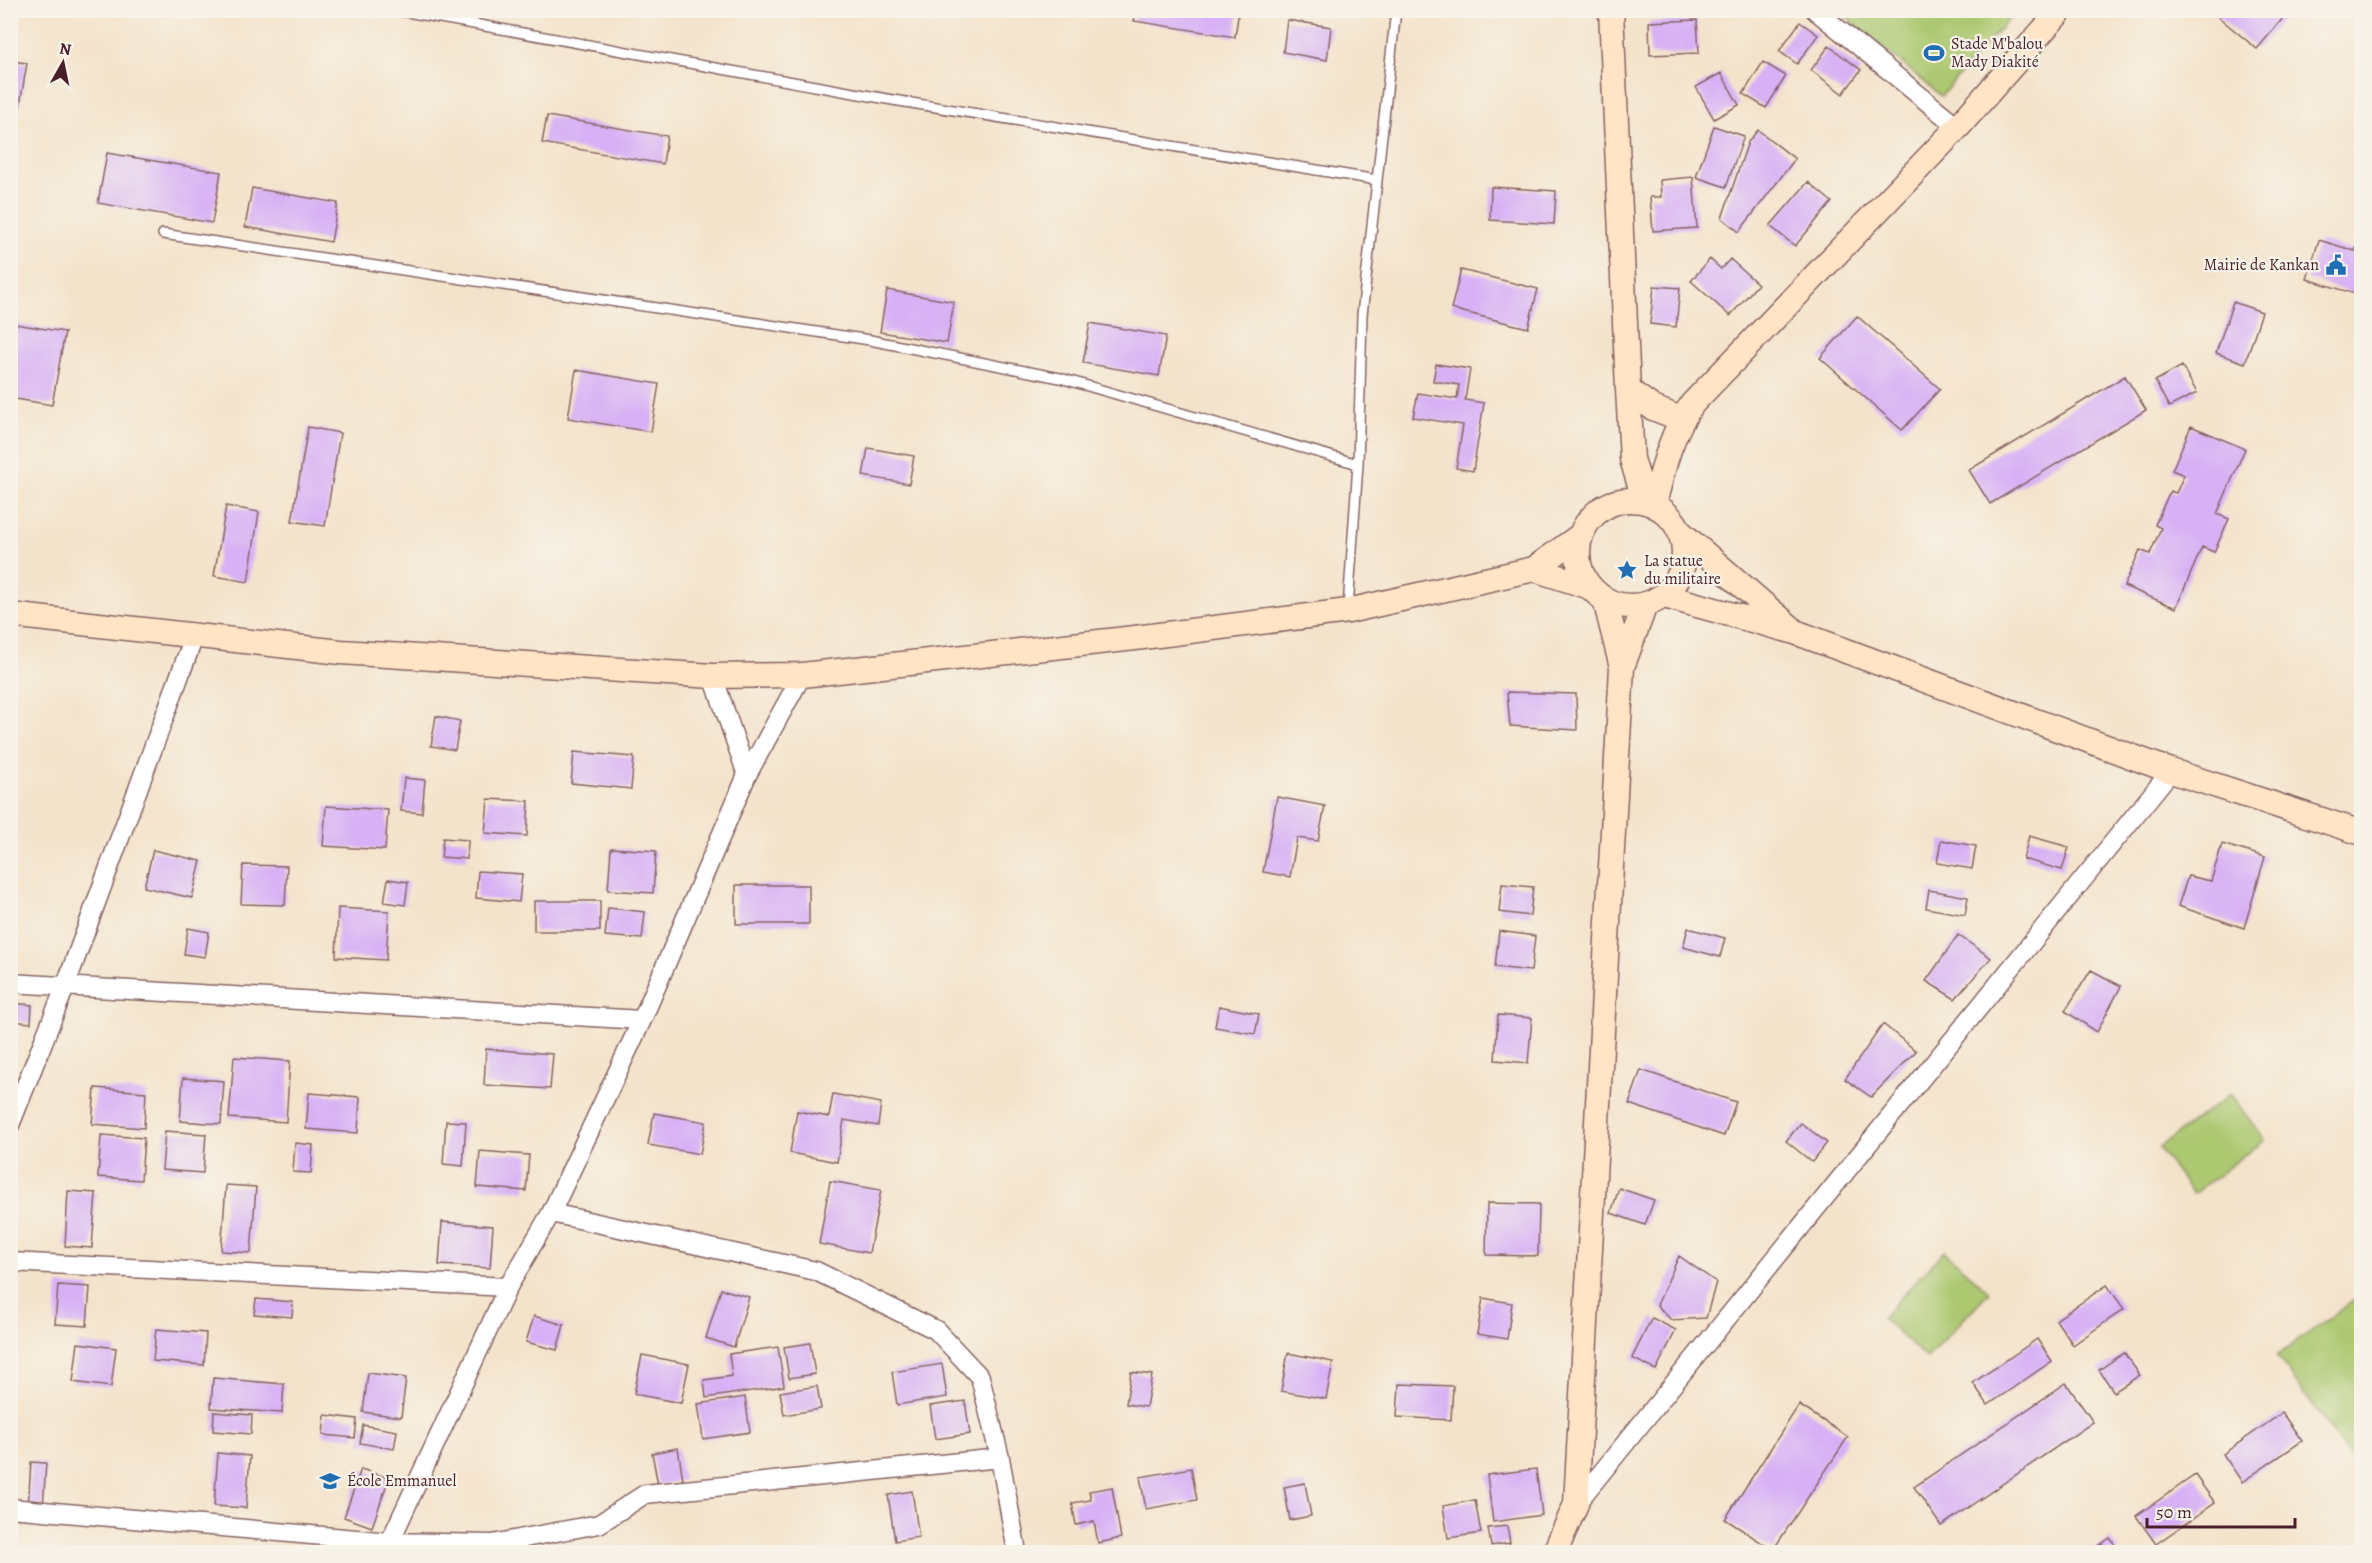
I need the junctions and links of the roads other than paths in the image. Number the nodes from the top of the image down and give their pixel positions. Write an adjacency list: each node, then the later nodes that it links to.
1 (396, 10): 7 (lane)
2 (1396, 10): 7 (lane)
3 (1611, 10): 9 (main road)
4 (1815, 10): 6 (street)
5 (2061, 10): 6 (main road)
6 (1958, 127): 10 (main road)
7 (1377, 180): 12 (lane)
8 (163, 234): 12 (lane)
9 (1628, 390): 10 (main road); 11 (main road)
10 (1681, 419): 14 (main road)
11 (1632, 459): 13 (main road); 14 (main road)
12 (1358, 464): 20 (lane)
13 (1611, 504): 14 (main road); 16 (main road)
14 (1650, 504): 15 (main road)
15 (1680, 532): 19 (main road); 22 (main road)
16 (1581, 535): 17 (main road); 18 (main road)
17 (1534, 569): 18 (main road); 20 (main road)
18 (1597, 593): 19 (main road); 24 (main road)
19 (1654, 600): 22 (main road); 24 (main road)
20 (1348, 611): 26 (main road)
21 (10, 615): 23 (main road)
22 (1795, 632): 27 (main road)
23 (195, 634): 25 (main road); 31 (street)
24 (1622, 667): 38 (main road)
25 (713, 675): 26 (main road); 28 (street)
26 (802, 675): 28 (street)
27 (2170, 771): 29 (main road); 38 (street)
28 (747, 775): 32 (street)
29 (2361, 833)
30 (10, 983): 31 (street)
31 (65, 987): 32 (street); 33 (street)
32 (642, 1020): 34 (street)
33 (10, 1125)
34 (551, 1213): 36 (street); 37 (street)
35 (10, 1262): 36 (street)
36 (508, 1287): 40 (street)
37 (1000, 1458): 40 (street); 41 (street)
38 (1576, 1504): 42 (main road)
39 (10, 1508): 40 (street)
40 (387, 1547)
41 (1017, 1552)
42 (1555, 1552)

